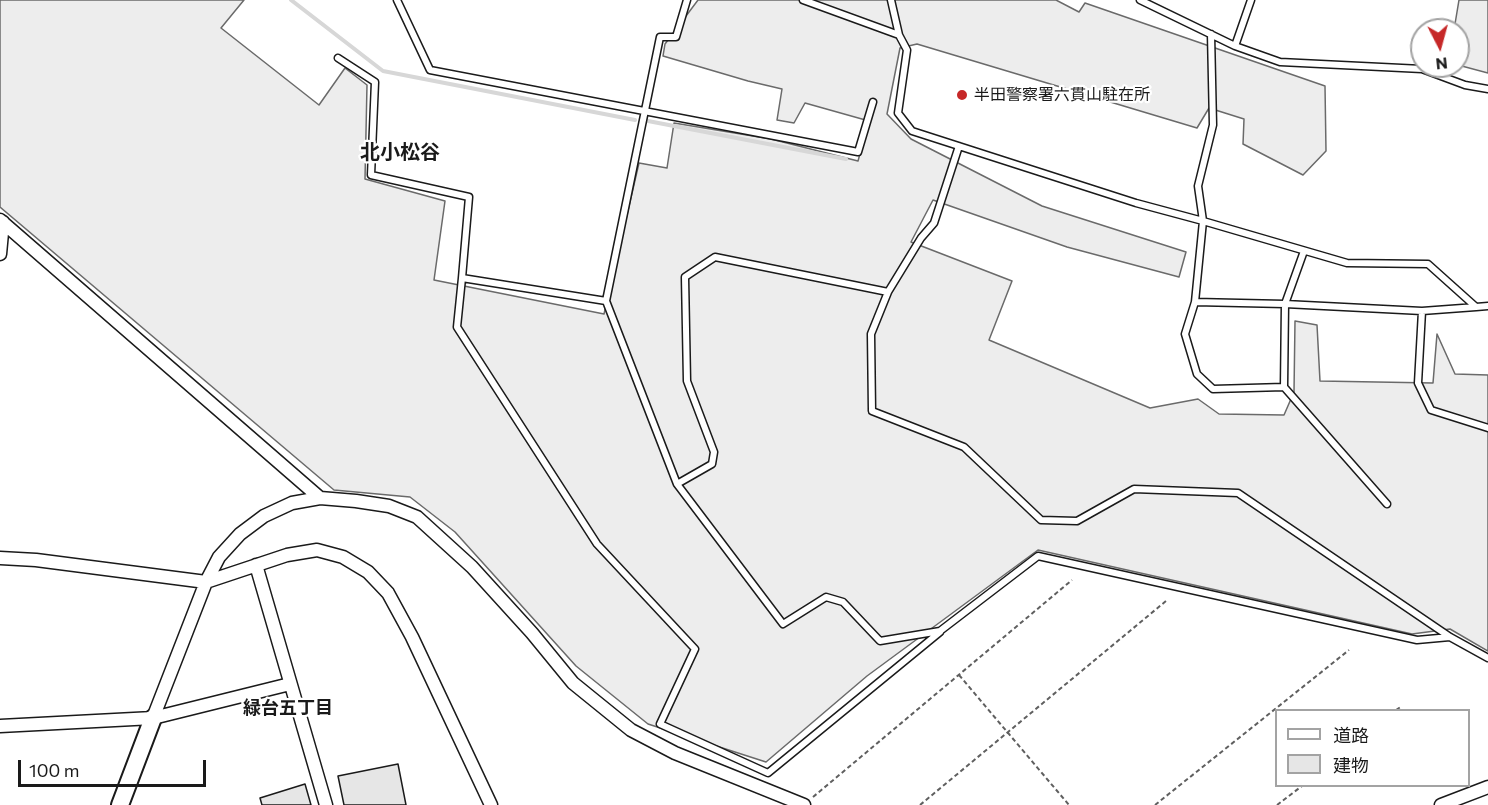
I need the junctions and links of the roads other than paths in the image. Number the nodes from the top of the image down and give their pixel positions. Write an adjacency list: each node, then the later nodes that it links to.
1 (397, 0): 13 (lane)
2 (687, 0): 13 (lane)
3 (803, 0): 8 (lane)
4 (891, 0): 8 (lane)
5 (1140, 0): 7 (lane)
6 (1251, 0): 9 (lane)
7 (1211, 34): 9 (lane); 16 (lane)
8 (900, 35): 14 (lane)
9 (1235, 46): 11 (lane)
10 (338, 58): 19 (lane)
11 (1488, 89)
12 (873, 102): 13 (lane)
13 (645, 111): 21 (lane)
14 (959, 146): 16 (lane); 20 (lane)
15 (1, 221): 18 (street); 30 (street)
16 (1203, 221): 17 (lane); 22 (lane)
17 (1304, 251): 23 (lane); 25 (lane)
18 (0, 254)
19 (462, 278): 21 (lane); 35 (lane)
20 (888, 292): 29 (lane); 36 (lane)
21 (606, 301): 29 (lane)
22 (1195, 303): 23 (lane); 27 (lane)
23 (1285, 304): 26 (lane); 27 (lane)
24 (1488, 306): 25 (lane)
25 (1476, 307): 26 (lane)
26 (1422, 310): 28 (lane)
27 (1284, 387): 31 (lane)
28 (1488, 428)
29 (677, 484): 35 (lane)
30 (320, 498): 34 (street); 45 (street)
31 (1387, 504)
32 (0, 558): 34 (street)
33 (256, 565): 34 (street); 38 (street); 44 (street)
34 (206, 582): 39 (street)
35 (940, 631): 36 (lane)
36 (1450, 637): 37 (lane)
37 (1488, 658)
38 (290, 684): 39 (street); 43 (street)
39 (153, 718): 40 (street); 42 (street)
40 (0, 726)
41 (1488, 787): 46 (street)
42 (120, 805)
43 (326, 805)
44 (491, 805)
45 (804, 805)
46 (1441, 805)

